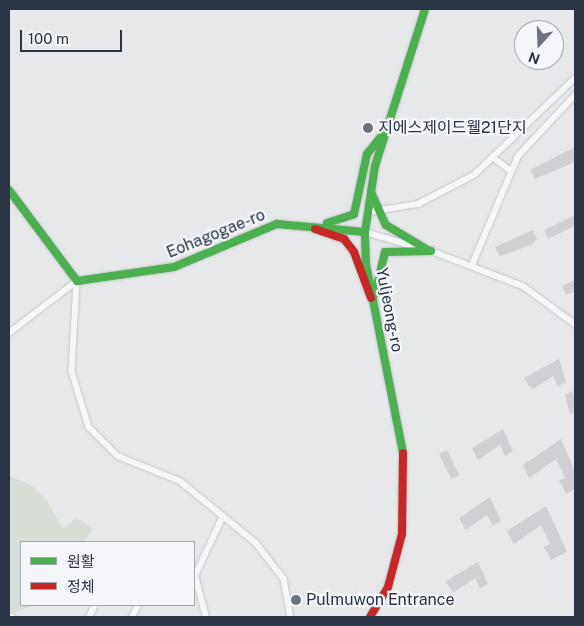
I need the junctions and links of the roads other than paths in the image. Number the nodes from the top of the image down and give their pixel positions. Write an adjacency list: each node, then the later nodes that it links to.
1 (426, 9): 4 (main road, Yuljeong-ro)
2 (575, 78): 5 (street)
3 (575, 95): 6 (street)
4 (386, 131): 8 (main road, Yuljeong-ro); 11 (main road)
5 (494, 159): 6 (street); 9 (street)
6 (510, 170): 14 (street)
7 (9, 190): 15 (main road)
8 (370, 190): 9 (main road); 10 (main road, Yuljeong-ro)
9 (378, 211): 10 (street); 13 (main road)
10 (368, 212): 12 (main road, Yuljeong-ro)
11 (297, 223): 12 (main road, Eohagogae-ro); 15 (main road, Eohagogae-ro); 16 (main road)
12 (366, 232): 13 (street); 16 (main road, Yuljeong-ro)
13 (431, 251): 14 (street); 16 (main road)
14 (472, 265): 17 (street)
15 (77, 281): 18 (street, Eohagogae-ro); 19 (street)
16 (374, 303): 24 (main road, Yuljeong-ro)
17 (575, 324)
18 (9, 333)
19 (223, 516): 20 (street); 23 (street)
20 (195, 574)
21 (195, 579): 22 (street)
22 (206, 617)
23 (291, 617)
24 (370, 617)

